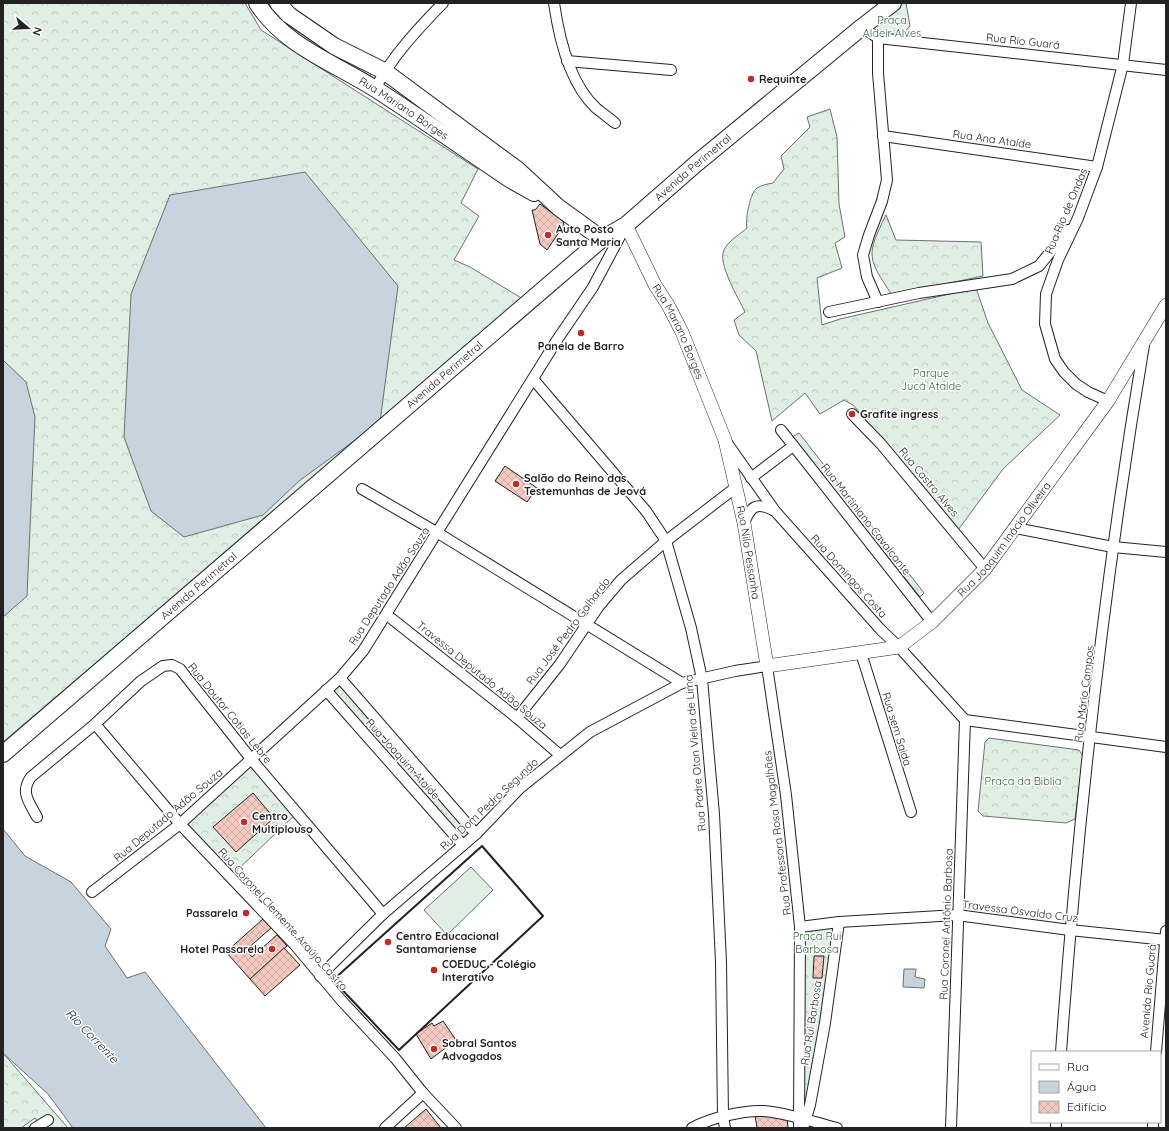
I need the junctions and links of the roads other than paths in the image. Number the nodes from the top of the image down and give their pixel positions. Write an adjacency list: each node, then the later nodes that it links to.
1 (257, 3): 14 (main road, Rua Mariano Borges)
2 (278, 3): 13 (main road, Rua Mariano Borges)
3 (443, 3): 13 (street)
4 (554, 3): 9 (street)
5 (1131, 3): 10 (street, Rua Rio de Ondas)
6 (888, 4): 7 (main road, Avenida Perimetral)
7 (862, 26): 8 (street); 20 (main road, Avenida Perimetral)
8 (878, 38): 10 (street, Rua Rio Guará); 16 (street)
9 (567, 61): 11 (street); 15 (street)
10 (1123, 64): 12 (street, Rua Rio Guará); 17 (street, Rua Rio de Ondas)
11 (671, 70)
12 (1166, 70)
13 (384, 71): 14 (street); 18 (main road, Rua Mariano Borges)
14 (375, 89): 18 (main road, Rua Mariano Borges)
15 (615, 123)
16 (883, 136): 17 (street, Rua Ana Ataíde); 22 (street)
17 (1097, 167): 19 (street, Rua Rio de Ondas)
18 (558, 207): 21 (main road, Rua Mariano Borges)
19 (1078, 218): 22 (street); 27 (street, Rua Rio de Ondas)
20 (626, 225): 21 (main road, Avenida Perimetral); 26 (street, Rua Deputado Adão Souza); 30 (street, Rua Mariano Borges)
21 (602, 239): 58 (main road, Avenida Perimetral)
22 (878, 302): 24 (street)
23 (1166, 305): 25 (street, Rua Joaquim Inácio Oliveira)
24 (829, 312)
25 (1145, 341): 27 (street, Rua Joaquim Inácio Oliveira); 40 (street, Rua Mário Campos)
26 (533, 379): 38 (street, Rua Deputado Adão Souza); 39 (street, Rua Padre Oton Vieira de Lima)
27 (1108, 401): 37 (street, Rua Joaquim Inácio Oliveira)
28 (852, 414): 42 (street, Rua Castro Alves)
29 (781, 430): 31 (street, Rua Martiniano Cavalcante)
30 (725, 440): 32 (street, Rua Domingos Costa); 33 (street, Rua Nilo Pessanha)
31 (793, 446): 32 (street); 44 (street, Rua Martiniano Cavalcante)
32 (751, 478): 35 (street, Rua Domingos Costa)
33 (735, 488): 36 (street, Rua Nilo Pessanha); 39 (street, Rua José Pedro Galhardo)
34 (362, 489): 38 (street)
35 (775, 511): 36 (street); 46 (street, Rua Domingos Costa)
36 (744, 523): 48 (street, Rua Nilo Pessanha)
37 (1015, 528): 40 (street); 42 (street, Rua Joaquim Inácio Oliveira)
38 (438, 533): 43 (street, Rua Deputado Adão Souza); 45 (street)
39 (666, 541): 45 (street, Rua José Pedro Galhardo); 50 (street, Rua Padre Oton Vieira de Lima)
40 (1113, 547): 41 (street); 56 (street, Rua Mário Campos)
41 (1166, 552)
42 (985, 569): 44 (street, Rua Joaquim Inácio Oliveira)
43 (387, 615): 49 (street, Rua Deputado Adão Souza); 53 (street, Travessa Deputado Adão Souza)
44 (932, 622): 46 (street, Rua Joaquim Inácio Oliveira)
45 (587, 624): 51 (street); 53 (street, Rua José Pedro Galhardo)
46 (899, 647): 47 (street, Rua Joaquim Inácio Oliveira); 54 (street, Rua Domingos Costa)
47 (861, 653): 48 (street, Rua Joaquim Inácio Oliveira); 61 (street, Rua sem Saida)
48 (767, 666): 50 (street, Rua Dom Pedro Segundo); 70 (street, Rua Professora Rosa Magalhães)
49 (340, 678): 52 (street, Rua Deputado Adão Souza); 64 (street, Rua Joaquim Ataíde)
50 (702, 679): 51 (street, Rua Dom Pedro Segundo); 78 (street, Rua Padre Oton Vieira de Lima)
51 (682, 683): 59 (street, Rua Dom Pedro Segundo)
52 (326, 690): 60 (street, Rua Deputado Adão Souza); 65 (street, Rua Joaquim Ataíde)
53 (517, 718): 59 (street, Travessa Deputado Adão Souza)
54 (965, 720): 56 (street); 68 (street, Rua Coronel Antônio Barbosa)
55 (95, 724): 60 (street, Rua Doutor Cotias Lebre); 62 (street, Rua Doutor Cotias Lebre); 63 (street, Rua Coronel Clemente Araújo Castro)
56 (1091, 736): 57 (street); 71 (street, Rua Mário Campos)
57 (1166, 748)
58 (3, 754)
59 (560, 755): 64 (street, Rua Dom Pedro Segundo)
60 (252, 760): 63 (street, Rua Deputado Adão Souza); 67 (street, Rua Doutor Cotias Lebre)
61 (911, 812)
62 (37, 817)
63 (180, 824): 66 (street, Rua Deputado Adão Souza); 73 (street, Rua Coronel Clemente Araújo Castro)
64 (476, 834): 65 (street, Rua Dom Pedro Segundo)
65 (463, 845): 67 (street, Rua Dom Pedro Segundo)
66 (92, 892)
67 (384, 914): 73 (street, Rua Dom Pedro Segundo)
68 (957, 915): 69 (street, Travessa Osvaldo Cruz); 71 (street, Travessa Osvaldo Cruz); 88 (street, Rua Coronel Antônio Barbosa)
69 (839, 922): 70 (street, Travessa Osvaldo Cruz); 80 (street, Rua Rui Barbosa)
70 (800, 927): 80 (street, Rua Professora Rosa Magalhães)
71 (1070, 930): 72 (street, Travessa Osvaldo Cruz); 75 (street, Rua Mário Campos)
72 (1166, 937): 74 (street, Avenida Rio Guará)
73 (320, 976): 77 (street, Rua Coronel Clemente Araújo Castro)
74 (1161, 1034): 76 (street, Avenida Rio Guará)
75 (1061, 1051)
76 (1156, 1051)
77 (423, 1093): 82 (street); 83 (street, Rua Coronel Clemente Araújo Castro)
78 (723, 1116): 80 (street); 84 (street); 85 (street, Rua Padre Oton Vieira de Lima)
79 (48, 1120): 81 (street)
80 (802, 1122): 86 (street, Rua Professora Rosa Magalhães); 87 (street)
81 (35, 1128)
82 (385, 1128)
83 (456, 1128)
84 (692, 1128)
85 (725, 1128)
86 (799, 1128)
87 (836, 1128)
88 (951, 1128)

